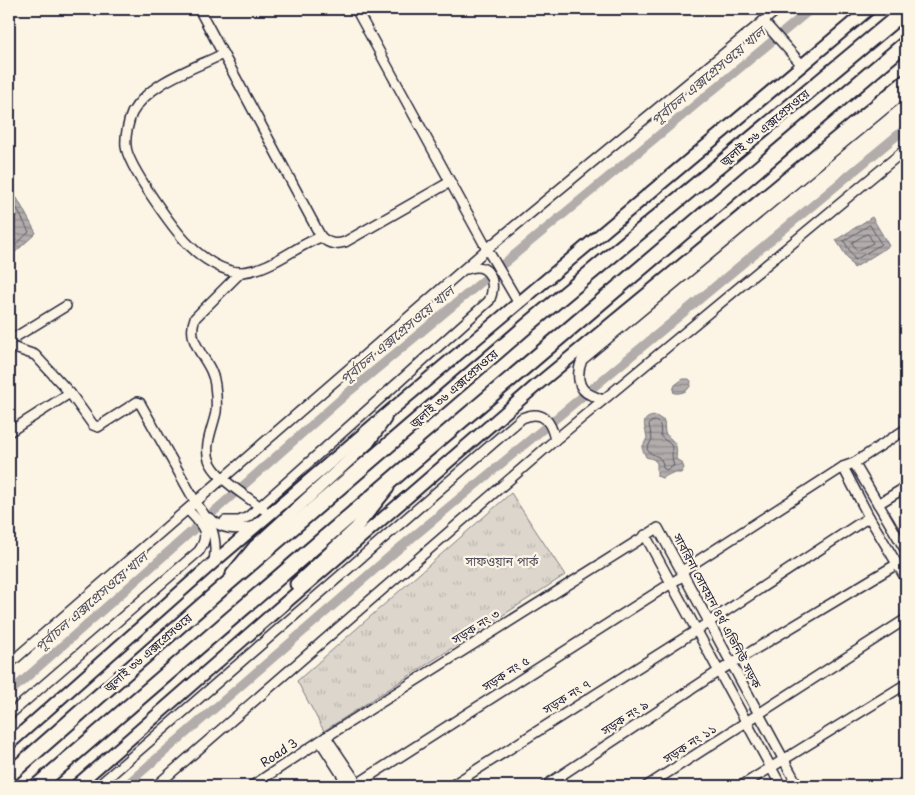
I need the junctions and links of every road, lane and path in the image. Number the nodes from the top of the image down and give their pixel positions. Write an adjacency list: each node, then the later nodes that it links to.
1 (199, 9): 8 (street)
2 (356, 9): 13 (street)
3 (778, 9): 6 (street)
4 (869, 9): 9 (main road)
5 (906, 10): 47 (highway, জুলাই ৩৬ এক্সপ্রেসওয়ে)
6 (766, 25): 9 (street); 15 (street)
7 (906, 44): 30 (highway, জুলাই ৩৬ এক্সপ্রেসওয়ে)
8 (223, 54): 14 (street); 17 (street)
9 (802, 65): 18 (main road)
10 (906, 80): 48 (main road)
11 (906, 91): 23 (street)
12 (906, 149): 23 (street)
13 (450, 182): 14 (street); 15 (street)
14 (321, 237): 17 (street)
15 (487, 249): 16 (street); 18 (street)
16 (462, 271): 32 (street); 38 (street)
17 (241, 272): 35 (street)
18 (518, 302): 24 (main road)
19 (66, 306): 20 (street)
20 (9, 341)
21 (9, 346): 22 (street)
22 (70, 393): 26 (street); 32 (street)
23 (602, 400): 27 (street)
24 (390, 411): 35 (main road); 47 (main road)
25 (906, 429): 28 (street, সড়ক নং ৫)
26 (9, 432)
27 (555, 440): 66 (street); 67 (street)
28 (854, 463): 29 (street, সড়ক নং ৫); 33 (street)
29 (843, 467): 37 (street); 44 (street, সড়ক নং ৫)
30 (402, 471): 48 (main road); 64 (highway, জুলাই ৩৬ এক্সপ্রেসওয়ে)
31 (906, 487): 33 (street)
32 (196, 503): 34 (street); 36 (street)
33 (878, 504): 41 (street)
34 (188, 510): 52 (street); 57 (street)
35 (269, 514): 39 (main road)
36 (206, 516): 39 (street); 42 (street)
37 (869, 517): 43 (street); 50 (street, সড়ক নং ৭)
38 (225, 521)
39 (256, 526): 42 (main road)
40 (645, 535): 44 (street, সাবরিনা সোবহান ৪র্থ এভিনিউ সড়ক); 46 (street); 59 (street, সড়ক নং ৩)
41 (906, 551)
42 (214, 562): 60 (main road)
43 (897, 564): 45 (street); 53 (street, সড়ক নং ৯)
44 (683, 573): 46 (street, সড়ক নং ৫); 50 (street, সাবরিনা সোবহান ৪র্থ এভিনিউ সড়ক)
45 (906, 579)
46 (671, 582): 51 (street); 69 (street, সড়ক নং ৫)
47 (220, 590): 63 (highway, জুলাই ৩৬ এক্সপ্রেসওয়ে)
48 (268, 617): 65 (main road)
49 (906, 619): 56 (street, সড়ক নং ১১)
50 (709, 622): 51 (street, সড়ক নং ৭); 53 (street, সাবরিনা সোবহান ৪র্থ এভিনিউ সড়ক)
51 (697, 630): 54 (street); 70 (street, সড়ক নং ৭)
52 (9, 664)
53 (732, 664): 54 (street, সড়ক নং ৯); 56 (street, সাবরিনা সোবহান ৪র্থ এভিনিউ সড়ক)
54 (719, 672): 58 (street); 71 (street, সড়ক নং ৯)
55 (906, 684): 61 (street)
56 (759, 714): 58 (street, সড়ক নং ১১); 61 (street, সাবরিনা সোবহান ৪র্থ এভিনিউ সড়ক)
57 (9, 715)
58 (747, 722): 62 (street); 72 (street, সড়ক নং ১১)
59 (323, 739): 68 (street, Road 3); 69 (street)
60 (9, 744)
61 (783, 759): 62 (street); 75 (street, সাবরিনা সোবহান ৪র্থ এভিনিউ সড়ক)
62 (771, 766): 73 (street); 74 (street)
63 (9, 775)
64 (37, 786)
65 (76, 786)
66 (98, 786)
67 (156, 786)
68 (252, 786)
69 (355, 786)
70 (451, 786)
71 (545, 786)
72 (647, 786)
73 (741, 786)
74 (781, 786)
75 (798, 786)

